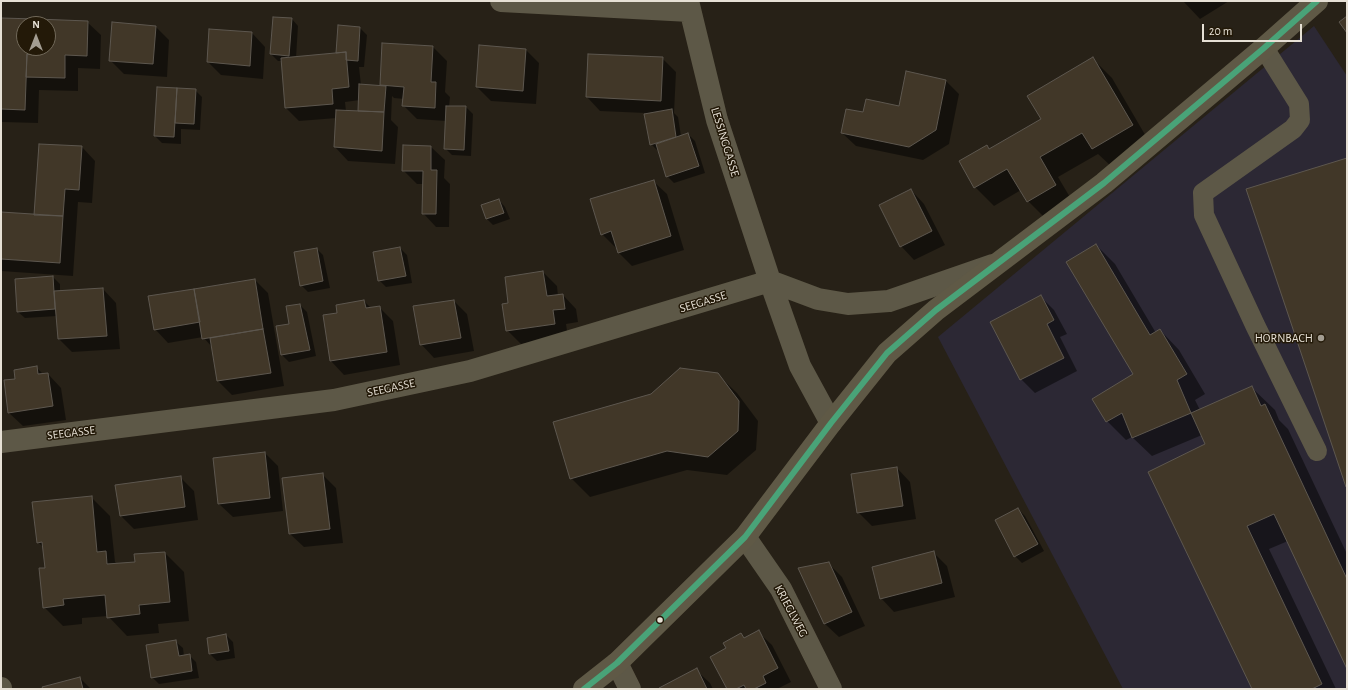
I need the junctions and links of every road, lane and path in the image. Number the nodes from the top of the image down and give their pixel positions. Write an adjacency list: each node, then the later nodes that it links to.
1 (500, 1): 3 (street)
2 (1317, 1): 4 (street)
3 (689, 6): 6 (street, LESSINGGASSE)
4 (1264, 48): 5 (street); 9 (lane)
5 (996, 264): 6 (street); 7 (street)
6 (770, 281): 7 (street, LESSINGGASSE); 8 (street, SEEGASSE)
7 (831, 423): 10 (street)
8 (1, 442)
9 (1317, 451)
10 (745, 537): 11 (street); 14 (street, KRIEGLWEG)
11 (617, 663): 12 (street); 13 (street)
12 (584, 689)
13 (630, 689)
14 (831, 689)

